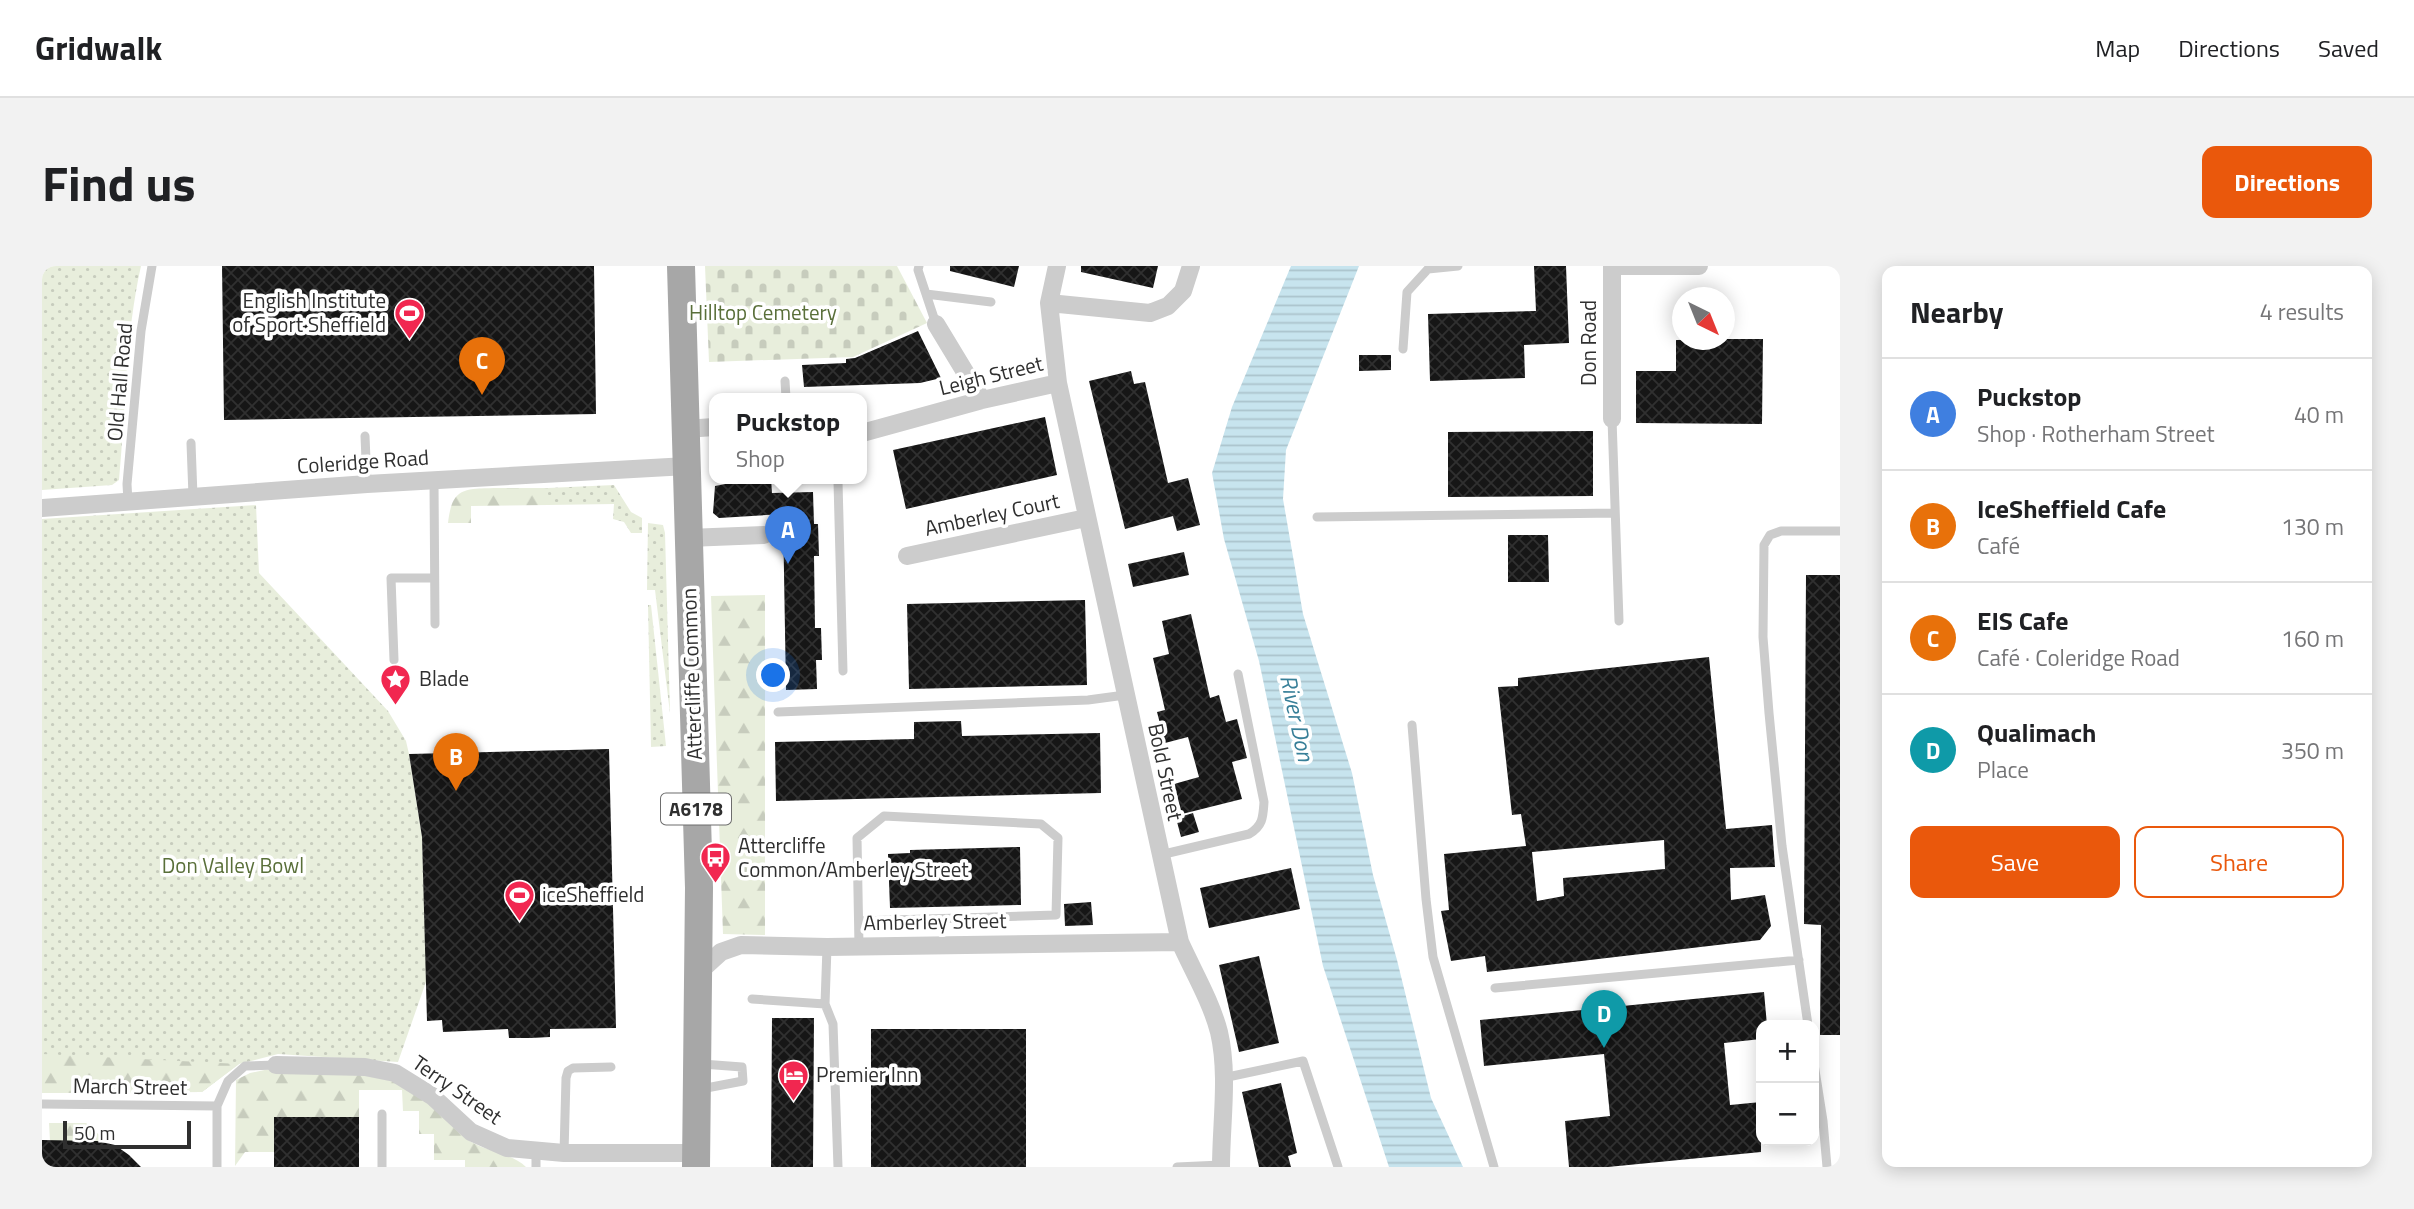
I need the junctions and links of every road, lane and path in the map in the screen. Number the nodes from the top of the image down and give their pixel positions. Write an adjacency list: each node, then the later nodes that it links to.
1 (152, 266): 29 (lane, Old Hall Road)
2 (681, 266): 20 (main road, Attercliffe Common / A6178)
3 (919, 266): 9 (lane)
4 (1056, 266): 11 (street, Leigh Street)
5 (1191, 266): 11 (street)
6 (1458, 266): 13 (lane)
7 (1612, 266): 8 (street, Don Road); 18 (street, Don Road)
8 (1699, 266)
9 (926, 294): 10 (lane); 12 (lane)
10 (991, 302)
11 (1049, 303): 15 (street, Leigh Street)
12 (936, 324): 17 (street)
13 (1404, 349)
14 (785, 381): 16 (lane)
15 (1058, 383): 17 (street, Leigh Street); 33 (street, Bold Street)
16 (786, 393)
17 (982, 400): 21 (street, Leigh Street)
18 (1612, 419): 31 (lane)
19 (709, 427): 20 (street)
20 (685, 429): 24 (main road, Attercliffe Common / A6178)
21 (867, 432)
22 (365, 436): 26 (lane)
23 (191, 443): 28 (lane)
24 (687, 466): 25 (street, Coleridge Road); 36 (main road, Attercliffe Common / A6178)
25 (434, 481): 26 (street, Coleridge Road); 38 (lane)
26 (367, 484): 28 (street, Coleridge Road)
27 (838, 484): 42 (lane)
28 (193, 496): 29 (street, Coleridge Road)
29 (128, 502): 30 (street, Coleridge Road)
30 (42, 508)
31 (1615, 513): 32 (lane); 39 (lane)
32 (1317, 517)
33 (1087, 518): 37 (street, Amberley Court); 44 (street, Bold Street)
34 (1840, 531): 52 (lane)
35 (764, 535): 36 (street)
36 (688, 538): 53 (main road, Attercliffe Common / A6178)
37 (907, 556)
38 (434, 578): 40 (lane); 41 (lane)
39 (1619, 621)
40 (435, 624)
41 (394, 660)
42 (843, 671)
43 (1238, 674): 47 (lane)
44 (1125, 695): 45 (lane); 47 (street, Bold Street)
45 (778, 712)
46 (1412, 725): 75 (lane)
47 (1159, 855): 49 (street, Bold Street)
48 (859, 921): 48 (lane); 50 (lane)
49 (1180, 942): 50 (street, Amberley Street); 61 (street, Bold Street)
50 (859, 946): 51 (street, Amberley Street)
51 (827, 947): 53 (street, Amberley Street); 56 (lane)
52 (1799, 960): 54 (lane); 57 (lane)
53 (699, 972): 60 (main road, Attercliffe Common / A6178)
54 (1495, 989)
55 (752, 999): 56 (lane)
56 (825, 1004): 72 (lane)
57 (1807, 1020)
58 (276, 1065): 64 (lane); 67 (street, Terry Street)
59 (611, 1067): 66 (lane)
60 (697, 1077): 60 (lane); 68 (main road, Attercliffe Common / A6178)
61 (1223, 1078): 69 (street, Bold Street); 74 (lane)
62 (1817, 1083): 76 (lane)
63 (42, 1104): 64 (lane, March Street)
64 (217, 1106): 70 (lane)
65 (382, 1114): 71 (lane)
66 (564, 1153): 67 (street, Terry Street); 68 (street, Terry Street)
67 (536, 1159)
68 (696, 1160)
69 (1221, 1166): 73 (lane)
70 (217, 1167)
71 (382, 1167)
72 (838, 1167)
73 (1177, 1167)
74 (1338, 1167)
75 (1494, 1167)
76 (1826, 1167)

